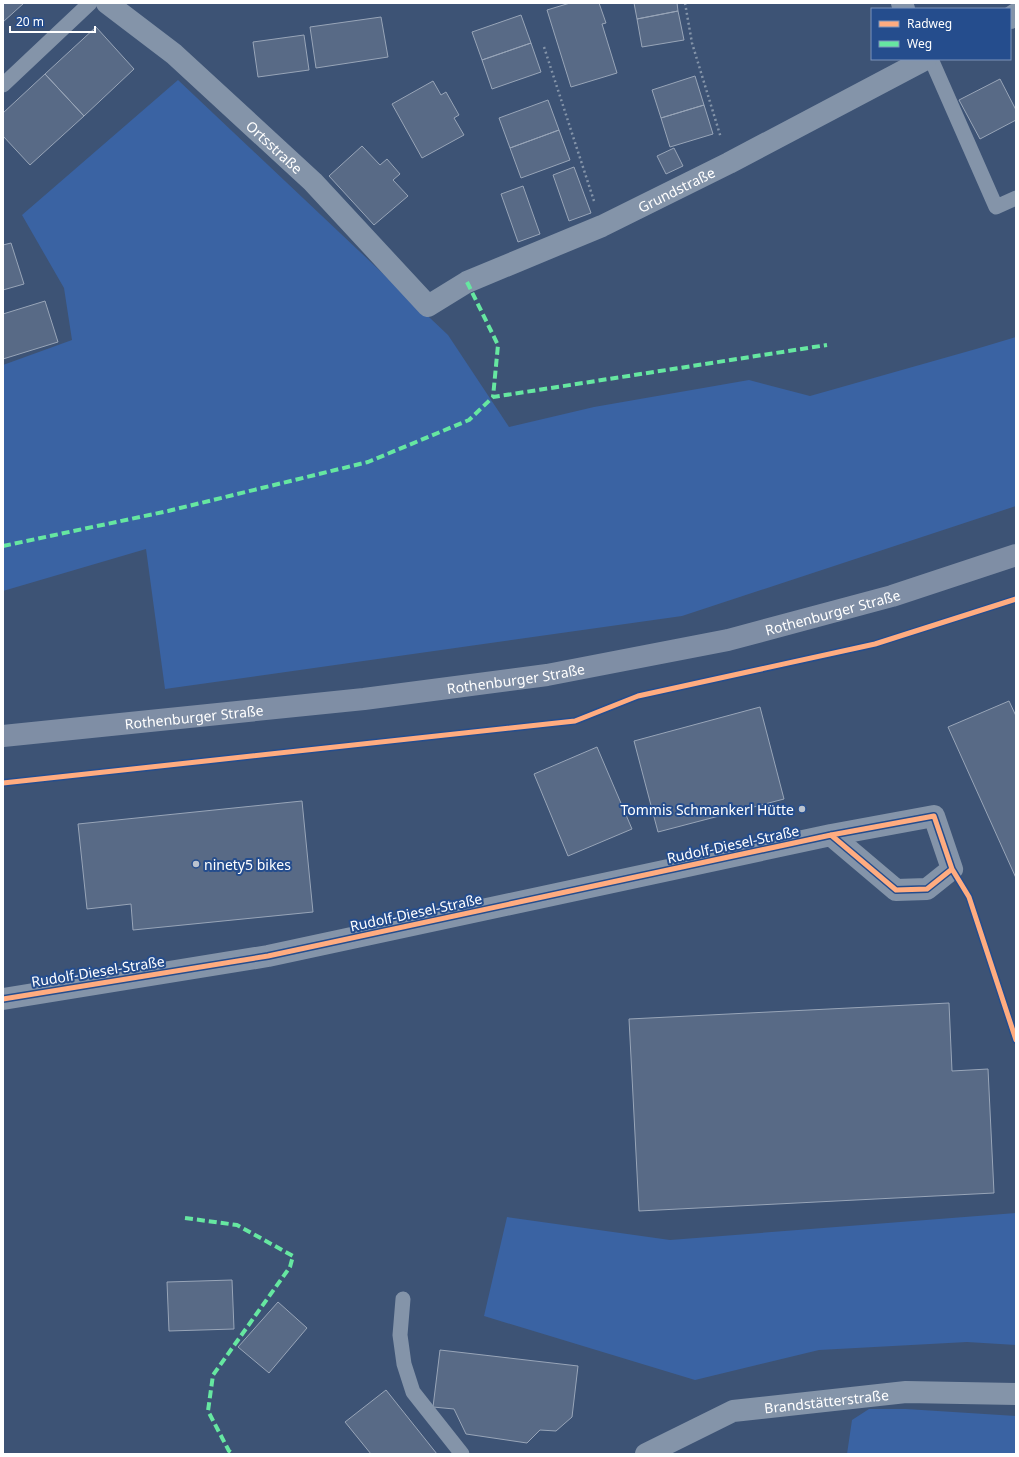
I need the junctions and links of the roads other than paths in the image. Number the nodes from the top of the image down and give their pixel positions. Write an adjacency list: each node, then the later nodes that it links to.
1 (90, 3): 4 (lane)
2 (107, 3): 6 (street, Ortsstraße)
3 (924, 60): 5 (lane); 6 (street, Grundstraße)
4 (3, 85)
5 (1016, 198)
6 (428, 306)
7 (1016, 555): 8 (main road, Rothenburger Straße)
8 (3, 736)
9 (831, 835): 9 (street, Rudolf-Diesel-Straße); 10 (street, Rudolf-Diesel-Straße)
10 (3, 999)
11 (403, 1299): 13 (lane)
12 (1016, 1394): 14 (street, Brandstätterstraße)
13 (462, 1454)
14 (646, 1454)

